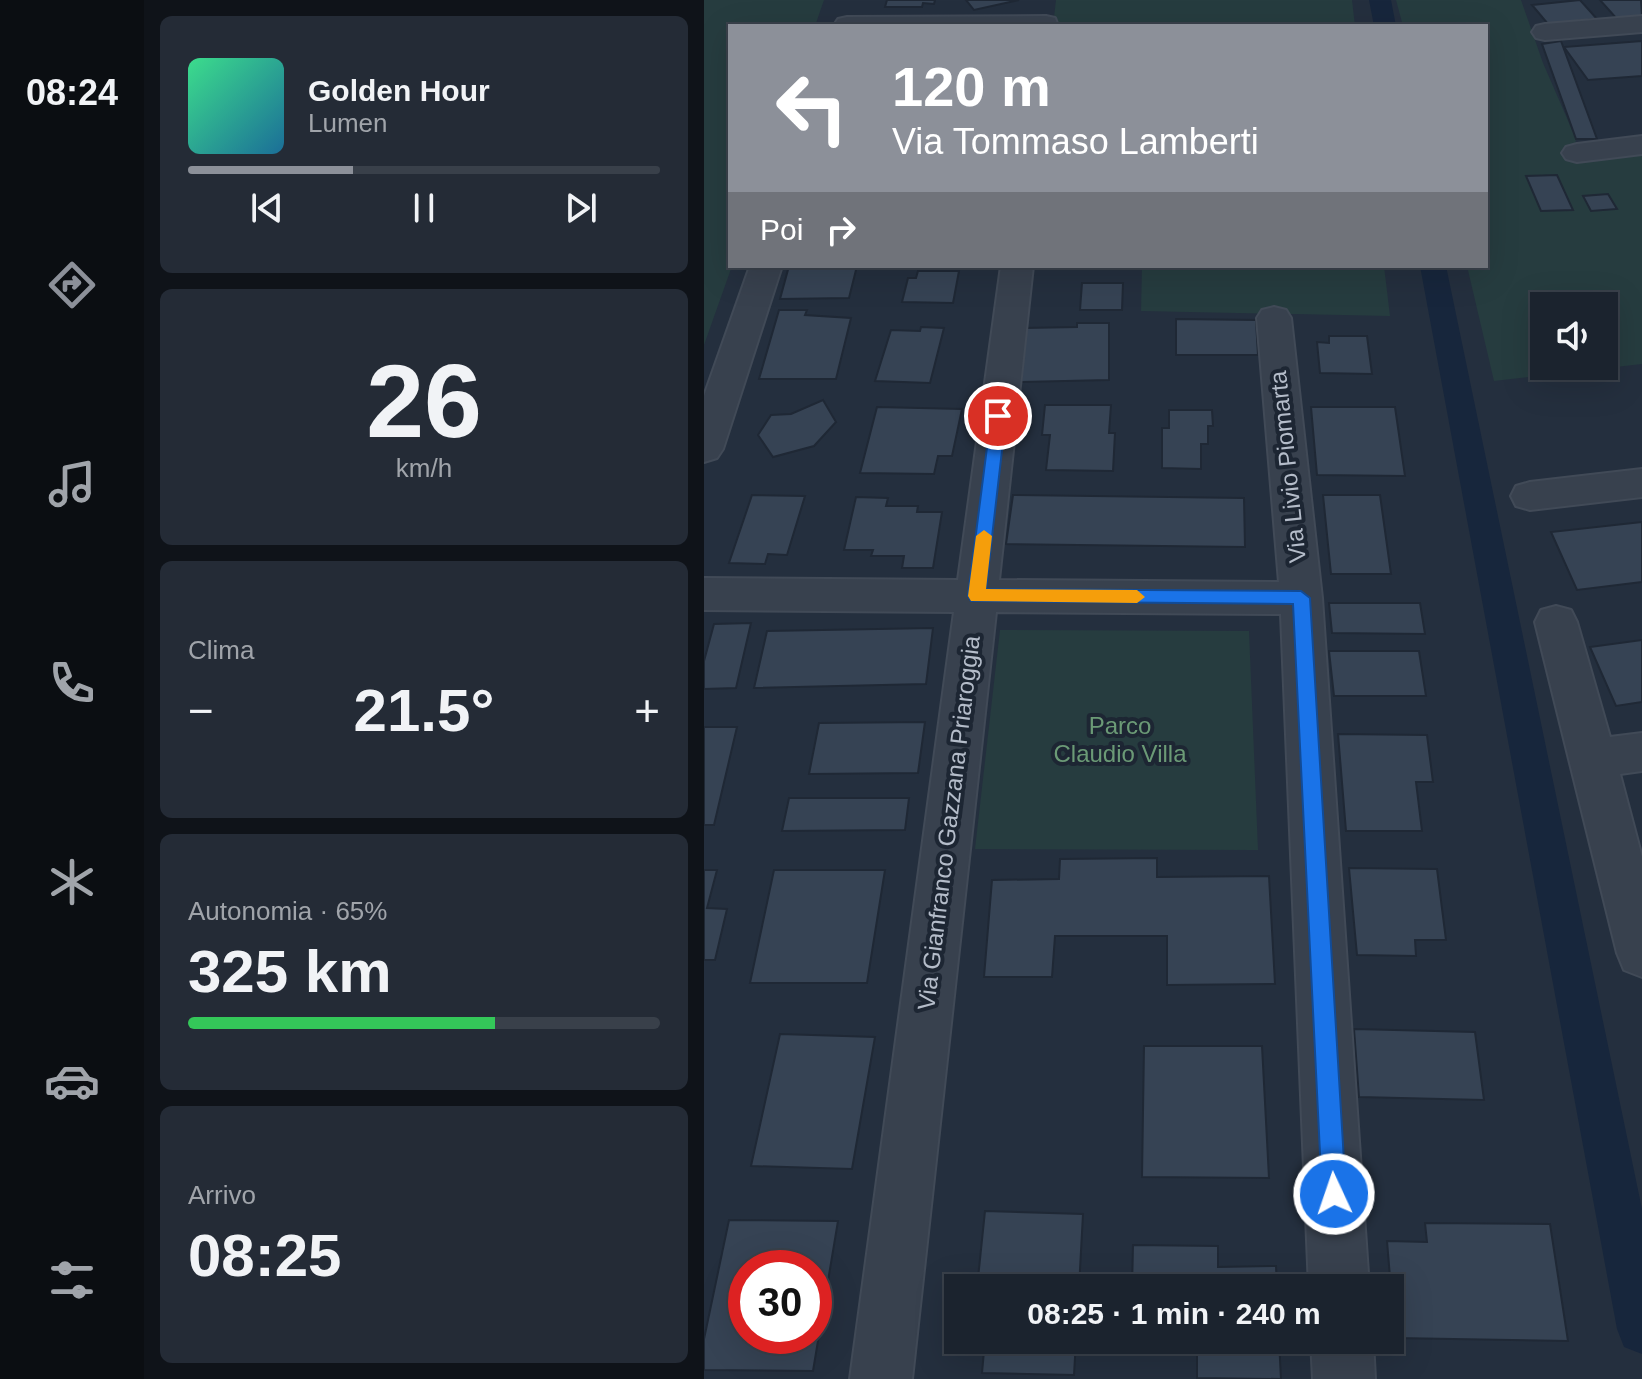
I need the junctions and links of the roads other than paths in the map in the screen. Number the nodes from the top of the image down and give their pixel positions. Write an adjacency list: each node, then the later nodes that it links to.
1 (854, 0): 3 (street)
2 (1047, 17): 4 (street)
3 (848, 24)
4 (891, 24)
5 (1642, 24): 6 (street)
6 (1545, 32)
7 (1642, 145): 8 (street)
8 (1577, 153)
9 (765, 268): 12 (street)
10 (1017, 268): 16 (street, Via Gianfranco Gazzana Priaroggia)
11 (1274, 318): 17 (street, Via Livio Piomarta)
12 (704, 449)
13 (1642, 483): 14 (street)
14 (1530, 496)
15 (704, 594): 16 (street)
16 (977, 596): 17 (street); 24 (street, Via Gianfranco Gazzana Priaroggia)
17 (1301, 598): 22 (street, Via Livio Piomarta)
18 (1556, 622): 20 (street)
19 (1642, 752): 20 (street)
20 (1593, 759): 21 (street)
21 (1642, 953)
22 (1338, 1274)
23 (1343, 1354): 25 (street)
24 (881, 1379)
25 (1344, 1379)

